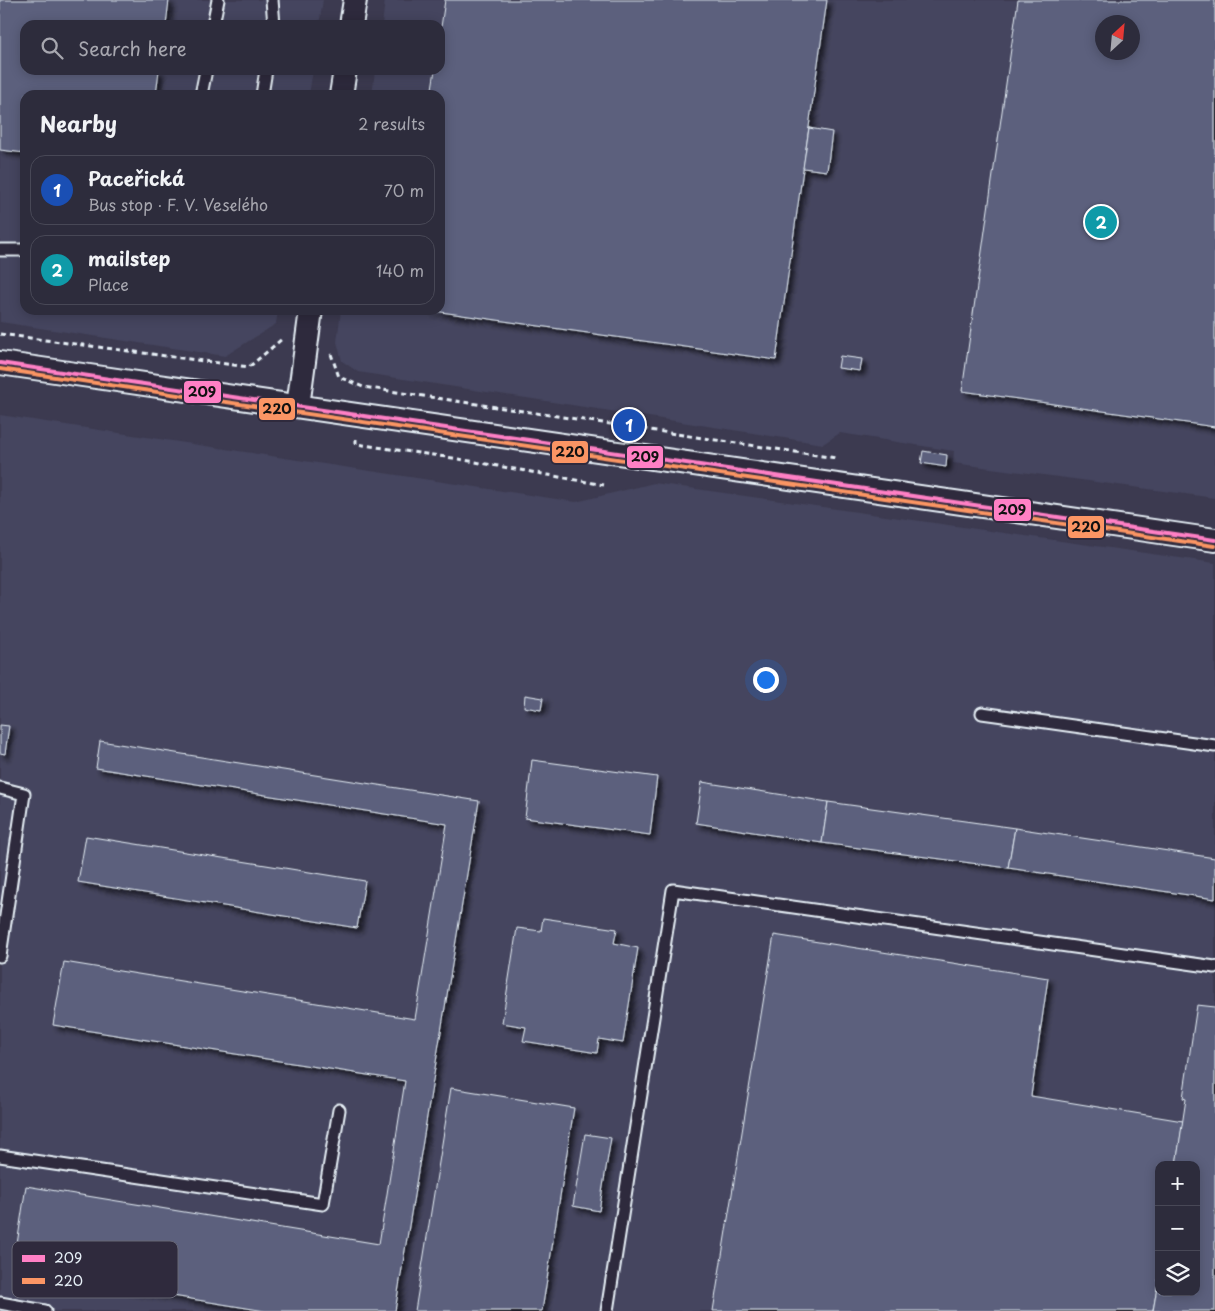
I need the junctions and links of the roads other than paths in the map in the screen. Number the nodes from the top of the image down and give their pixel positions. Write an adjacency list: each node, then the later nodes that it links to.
1 (218, 0): 4 (lane)
2 (272, 0): 5 (lane)
3 (355, 0): 6 (street)
4 (214, 20)
5 (274, 20)
6 (352, 20)
7 (205, 75): 10 (lane)
8 (265, 75): 11 (lane)
9 (344, 75): 12 (street)
10 (202, 90)
11 (263, 90)
12 (343, 90)
13 (0, 250): 14 (lane)
14 (20, 250)
15 (310, 315): 17 (street)
16 (0, 363): 17 (street)
17 (298, 406): 18 (street)
18 (1215, 540)
19 (982, 713): 20 (lane)
20 (1215, 746)
21 (0, 788): 22 (lane)
22 (0, 956)
23 (1215, 967): 28 (lane)
24 (339, 1110): 25 (lane)
25 (0, 1156)
26 (0, 1303): 27 (lane)
27 (45, 1311)
28 (606, 1311)

